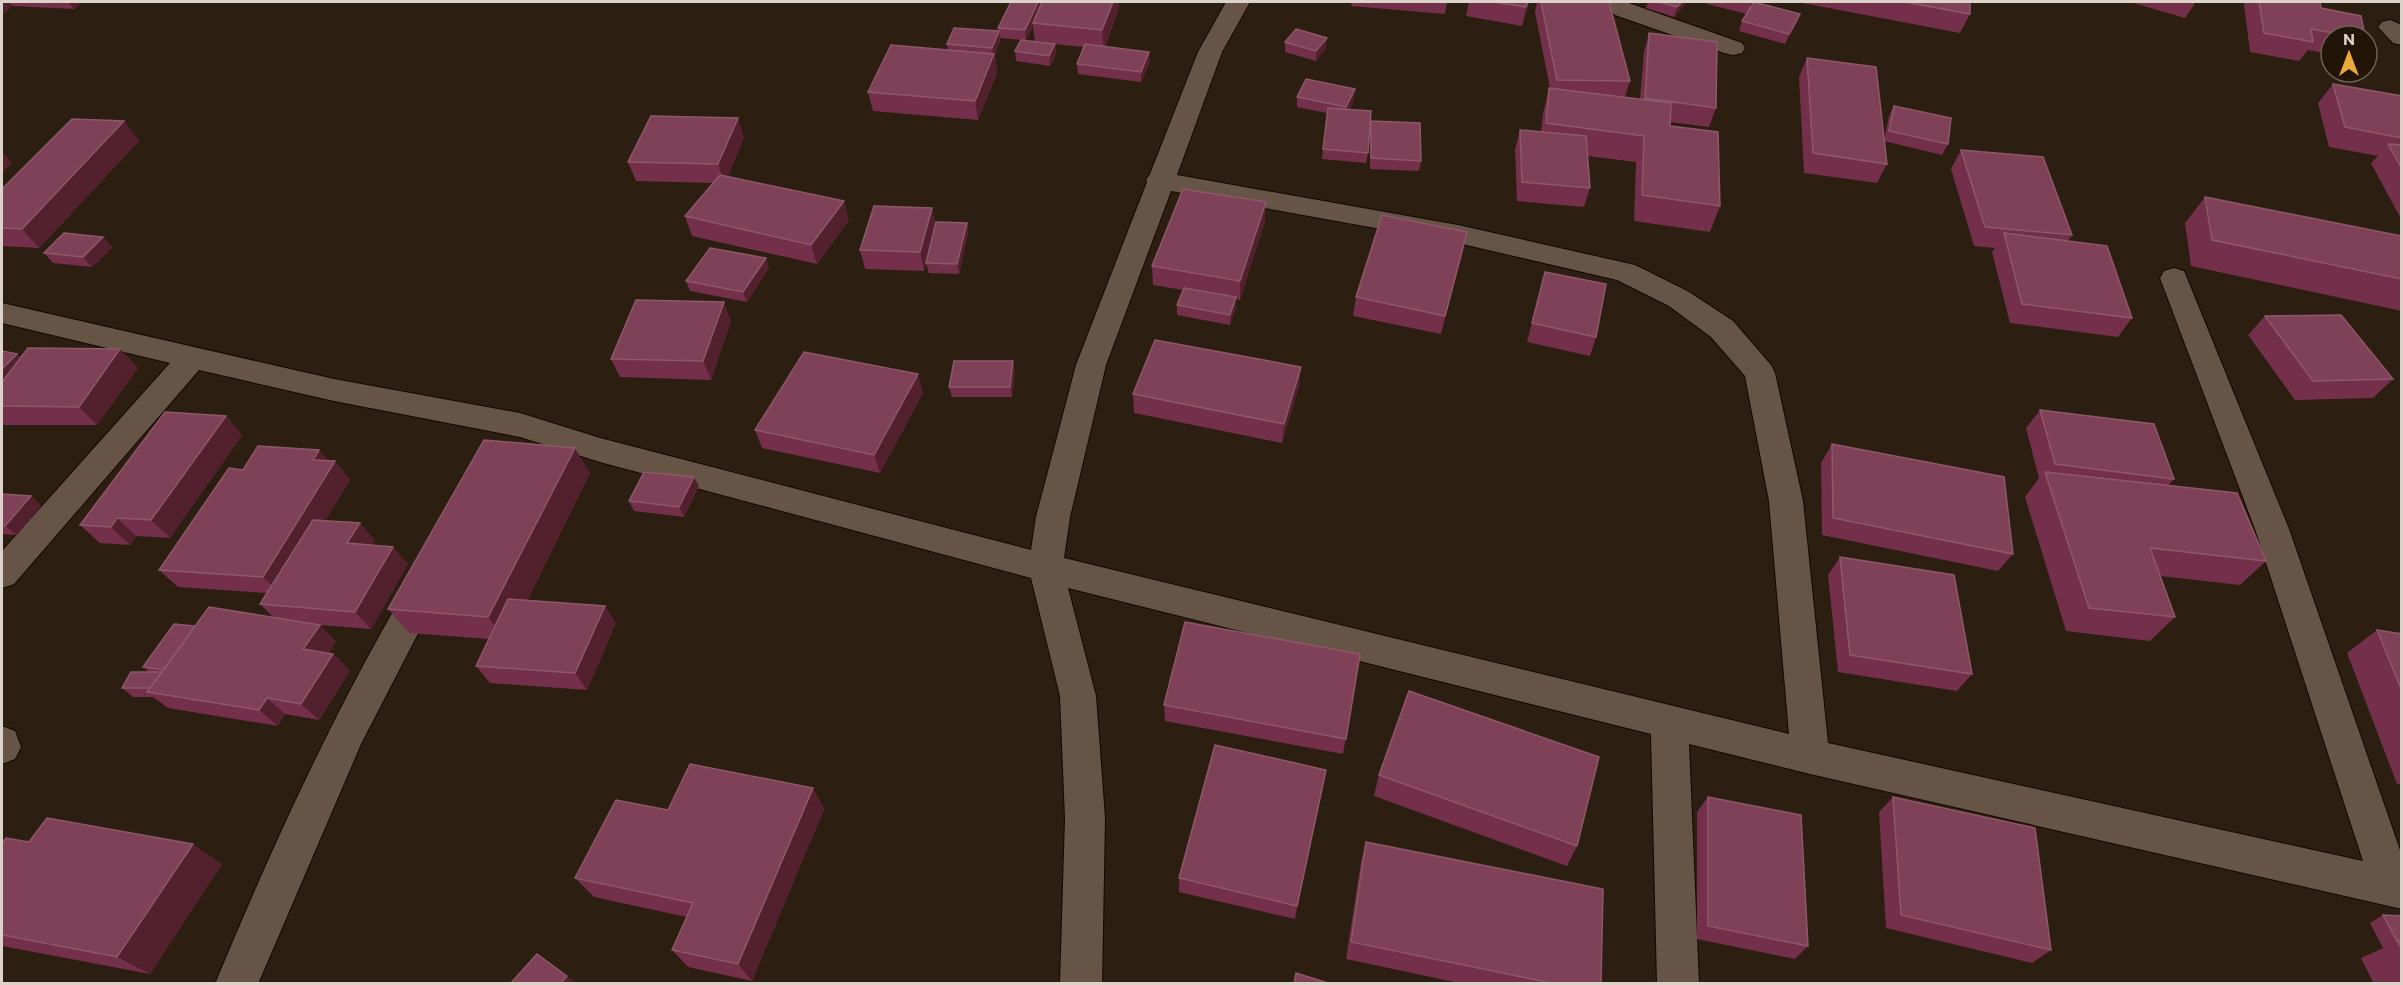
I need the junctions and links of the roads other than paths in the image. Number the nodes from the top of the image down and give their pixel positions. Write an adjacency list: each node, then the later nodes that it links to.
1 (1238, 2): 4 (street)
2 (1611, 2): 3 (street)
3 (1733, 48)
4 (1159, 180): 9 (street); 12 (street)
5 (2174, 278): 13 (street)
6 (2, 313): 7 (street)
7 (192, 358): 9 (street); 10 (street)
8 (441, 562): 14 (street)
9 (1046, 568): 11 (street); 15 (street)
10 (2, 574)
11 (1669, 722): 12 (street); 16 (street)
12 (1810, 757): 13 (street)
13 (2397, 888)
14 (236, 984)
15 (1081, 984)
16 (1678, 984)

